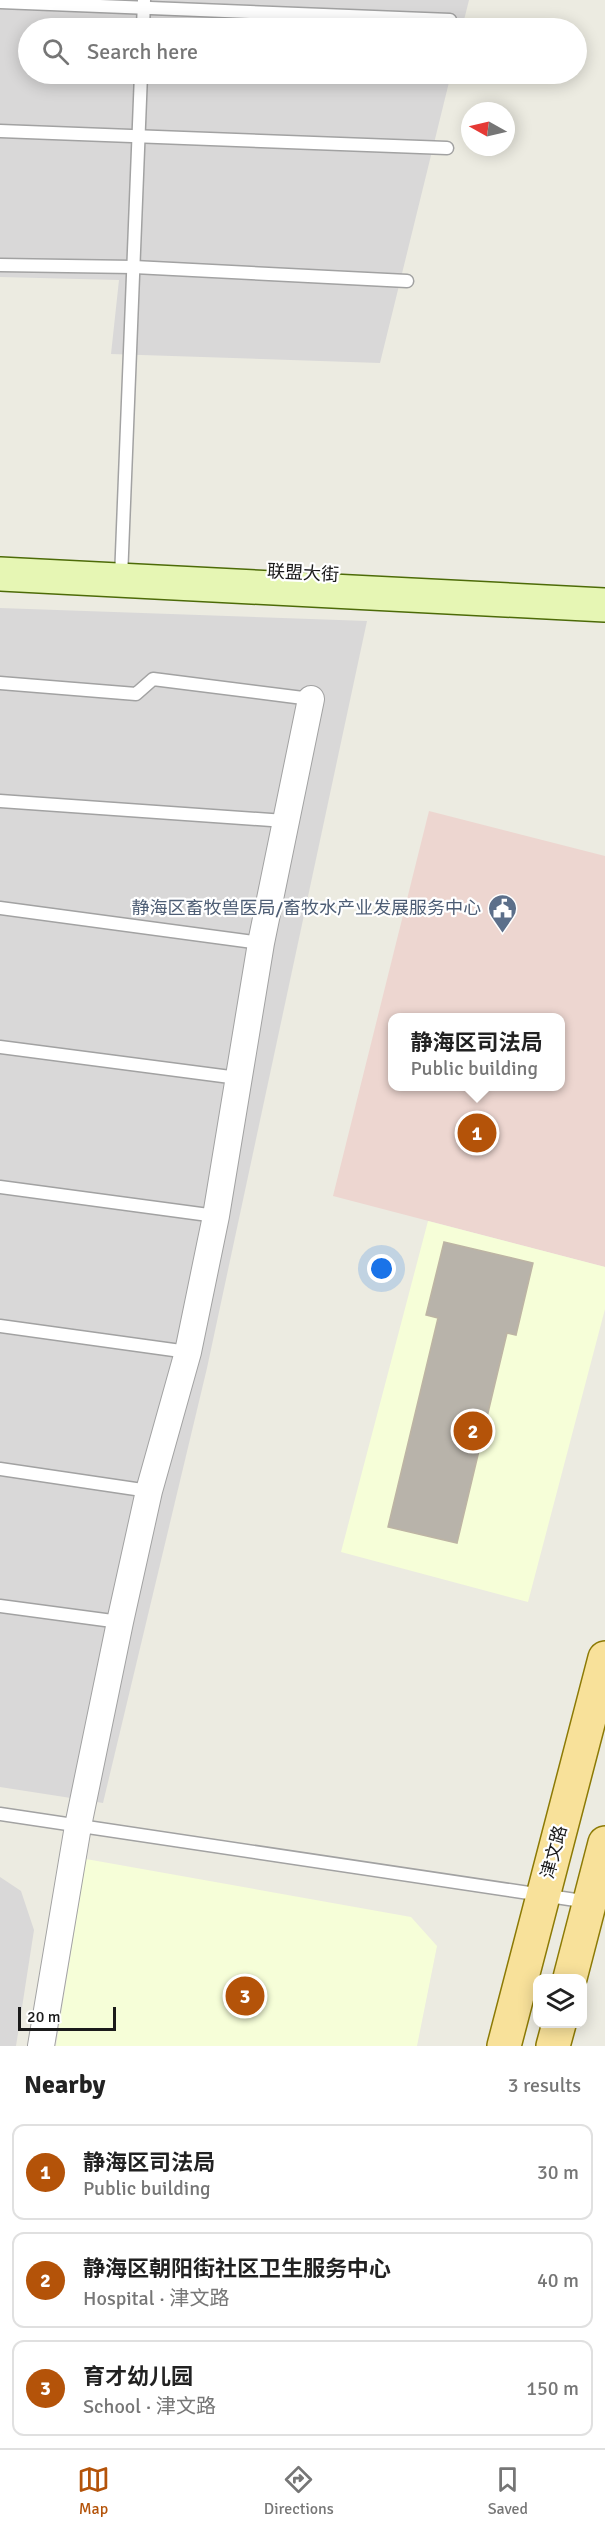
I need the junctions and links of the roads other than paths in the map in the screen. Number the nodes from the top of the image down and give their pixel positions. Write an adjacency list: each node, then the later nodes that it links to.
1 (0, 2): 2 (lane)
2 (144, 4): 3 (lane)
3 (412, 18)
4 (141, 84): 6 (lane)
5 (0, 131): 6 (lane)
6 (139, 137): 7 (lane); 9 (lane)
7 (447, 148)
8 (0, 265): 9 (lane)
9 (134, 267): 10 (lane); 12 (lane)
10 (407, 281)
11 (0, 560): 12 (main road, 联盟大街)
12 (122, 572): 13 (main road); 14 (main road, 联盟大街); 15 (main road)
13 (0, 574)
14 (605, 587)
15 (605, 605)
16 (0, 682): 17 (lane)
17 (310, 699): 19 (street)
18 (0, 801): 19 (lane)
19 (285, 821): 21 (street)
20 (0, 908): 21 (lane)
21 (261, 943): 23 (street)
22 (0, 1047): 23 (lane)
23 (238, 1078): 25 (street)
24 (0, 1187): 25 (lane)
25 (216, 1216): 27 (street)
26 (0, 1326): 27 (lane)
27 (188, 1352): 29 (street)
28 (0, 1469): 29 (lane)
29 (149, 1491): 31 (street)
30 (0, 1606): 31 (lane)
31 (120, 1622): 34 (street)
32 (605, 1658): 36 (main road, 津文路)
33 (0, 1814): 34 (lane)
34 (78, 1826): 36 (lane); 40 (street)
35 (605, 1844): 37 (main road)
36 (543, 1896): 37 (lane); 41 (main road, 津文路)
37 (590, 1902): 38 (main road)
38 (571, 1974)
39 (558, 2028): 42 (main road)
40 (41, 2046)
41 (504, 2046)
42 (553, 2046)

